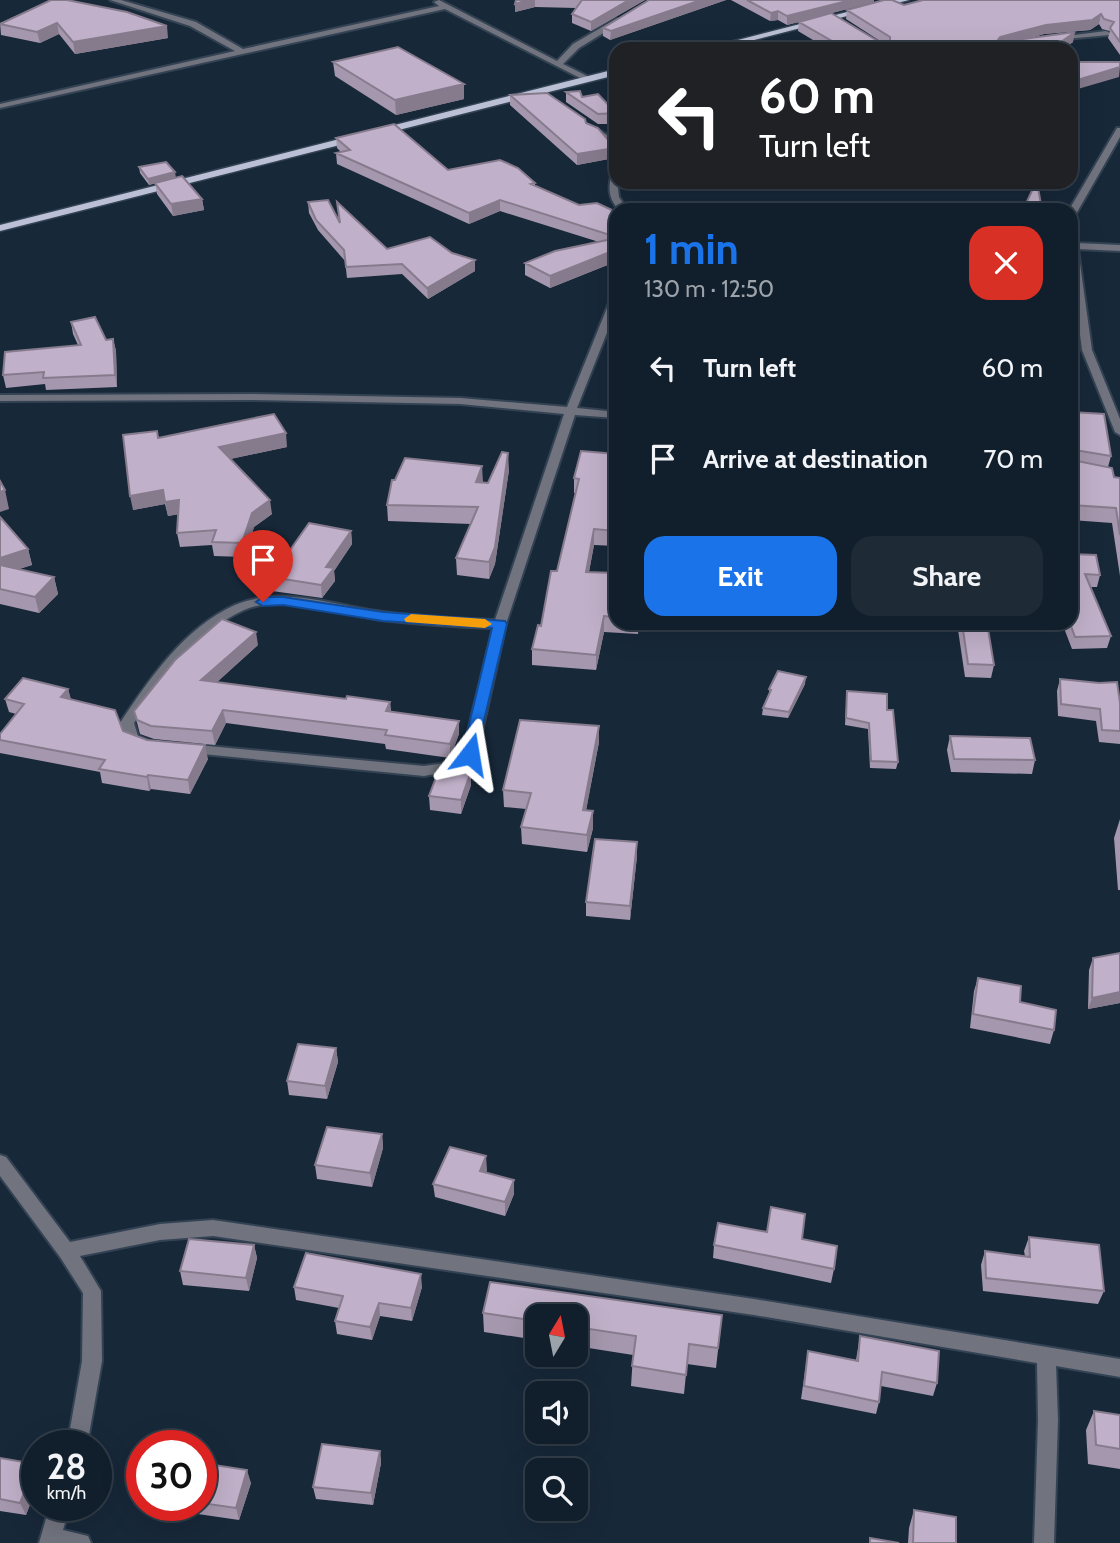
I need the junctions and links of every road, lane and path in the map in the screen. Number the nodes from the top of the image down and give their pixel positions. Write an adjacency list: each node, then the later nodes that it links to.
1 (114, 0): 11 (street)
2 (432, 0): 4 (street)
3 (905, 0): 6 (main road)
4 (447, 6): 11 (street); 12 (street)
5 (632, 13): 12 (street)
6 (833, 18): 7 (street); 10 (main road)
7 (843, 24)
8 (1106, 33): 9 (street)
9 (1045, 39)
10 (736, 42)
11 (242, 52): 17 (street)
12 (558, 65): 14 (street)
13 (609, 74): 14 (main road)
14 (586, 79): 15 (main road)
15 (541, 91): 16 (street); 26 (main road)
16 (551, 98)
17 (0, 106)
18 (581, 122): 20 (street)
19 (609, 128): 20 (street)
20 (591, 130): 22 (street)
21 (1120, 130): 23 (street)
22 (609, 140)
23 (1107, 152): 24 (street); 25 (street)
24 (1120, 154)
25 (1077, 203)
26 (0, 228)
27 (1078, 246): 28 (street)
28 (1120, 248)
29 (1078, 283): 34 (street)
30 (609, 315): 32 (street)
31 (0, 398): 32 (street)
32 (570, 412): 33 (street); 35 (street)
33 (609, 415)
34 (1120, 432)
35 (500, 624): 36 (street); 37 (street)
36 (151, 746)
37 (177, 748)
38 (0, 1162): 39 (street)
39 (66, 1251): 40 (street); 42 (street)
40 (1046, 1357): 41 (street); 46 (street)
41 (1120, 1368)
42 (81, 1430)
43 (55, 1521): 44 (street)
44 (50, 1540): 45 (street)
45 (81, 1543)
46 (1044, 1543)

